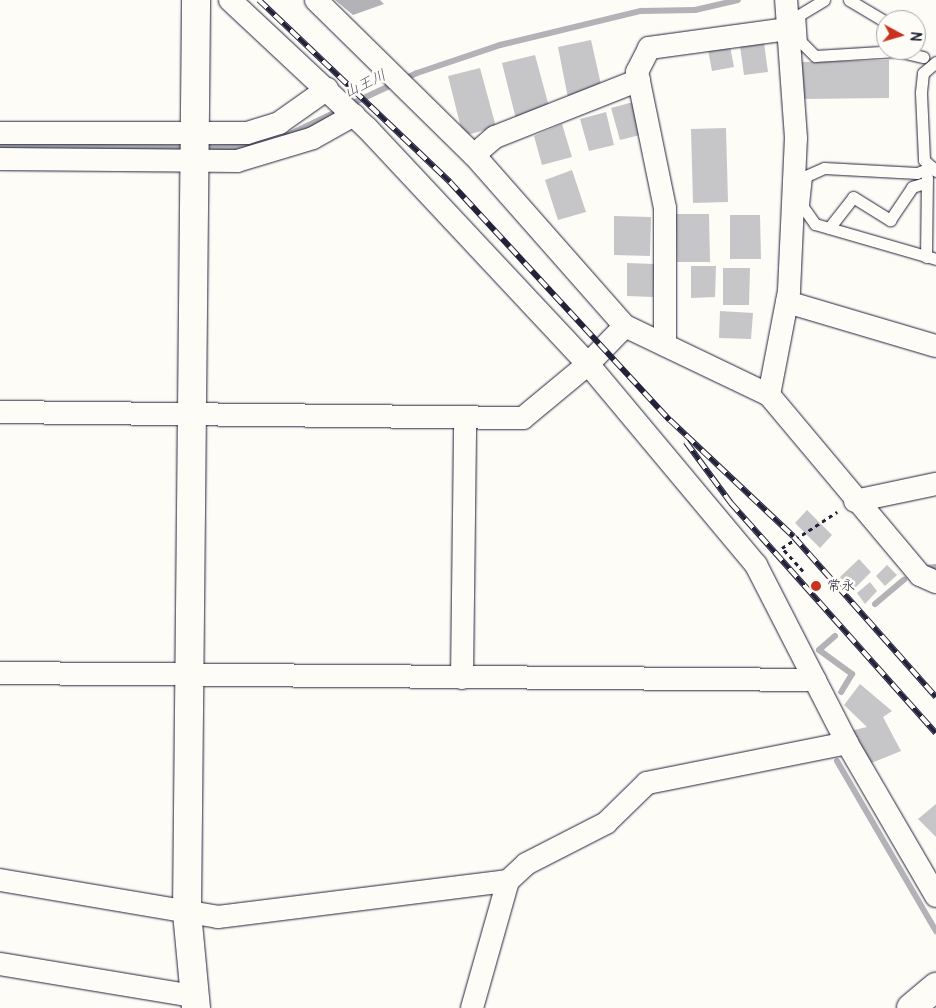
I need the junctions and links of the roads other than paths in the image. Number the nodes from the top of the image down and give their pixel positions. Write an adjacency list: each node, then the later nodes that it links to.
1 (196, 0): 14 (street)
2 (230, 0): 12 (street)
3 (316, 0): 15 (street)
4 (786, 0): 8 (street)
5 (824, 0): 9 (lane)
6 (849, 0): 7 (lane)
7 (876, 16)
8 (788, 29): 11 (street); 19 (street)
9 (876, 53)
10 (933, 65): 17 (lane)
11 (639, 80): 15 (street); 25 (street)
12 (342, 103): 14 (street); 14 (street); 27 (street)
13 (0, 133): 14 (street)
14 (194, 148): 16 (street); 30 (street)
15 (474, 156): 24 (street)
16 (0, 160)
17 (934, 169): 18 (lane); 19 (lane)
18 (928, 190): 20 (lane); 21 (lane)
19 (798, 200): 21 (lane); 23 (street)
20 (931, 225): 22 (lane)
21 (829, 228): 22 (lane)
22 (931, 258)
23 (787, 302): 26 (street); 28 (street)
24 (625, 326): 25 (street); 27 (street)
25 (665, 345): 28 (street)
26 (936, 346)
27 (588, 364): 31 (street); 38 (street)
28 (769, 395): 33 (street)
29 (0, 412): 30 (street)
30 (191, 414): 31 (street); 36 (street)
31 (465, 418): 37 (street)
32 (936, 484): 33 (street)
33 (855, 501): 34 (street)
34 (936, 582)
35 (0, 673): 36 (street)
36 (189, 676): 37 (street); 43 (street)
37 (462, 678): 38 (street)
38 (815, 680): 39 (street)
39 (847, 744): 41 (street); 42 (street)
40 (0, 880): 43 (street)
41 (508, 881): 43 (street); 47 (street)
42 (936, 896)
43 (187, 912): 46 (street)
44 (0, 964): 46 (street)
45 (936, 988): 48 (street)
46 (194, 1002)
47 (472, 1008)
48 (911, 1008)

